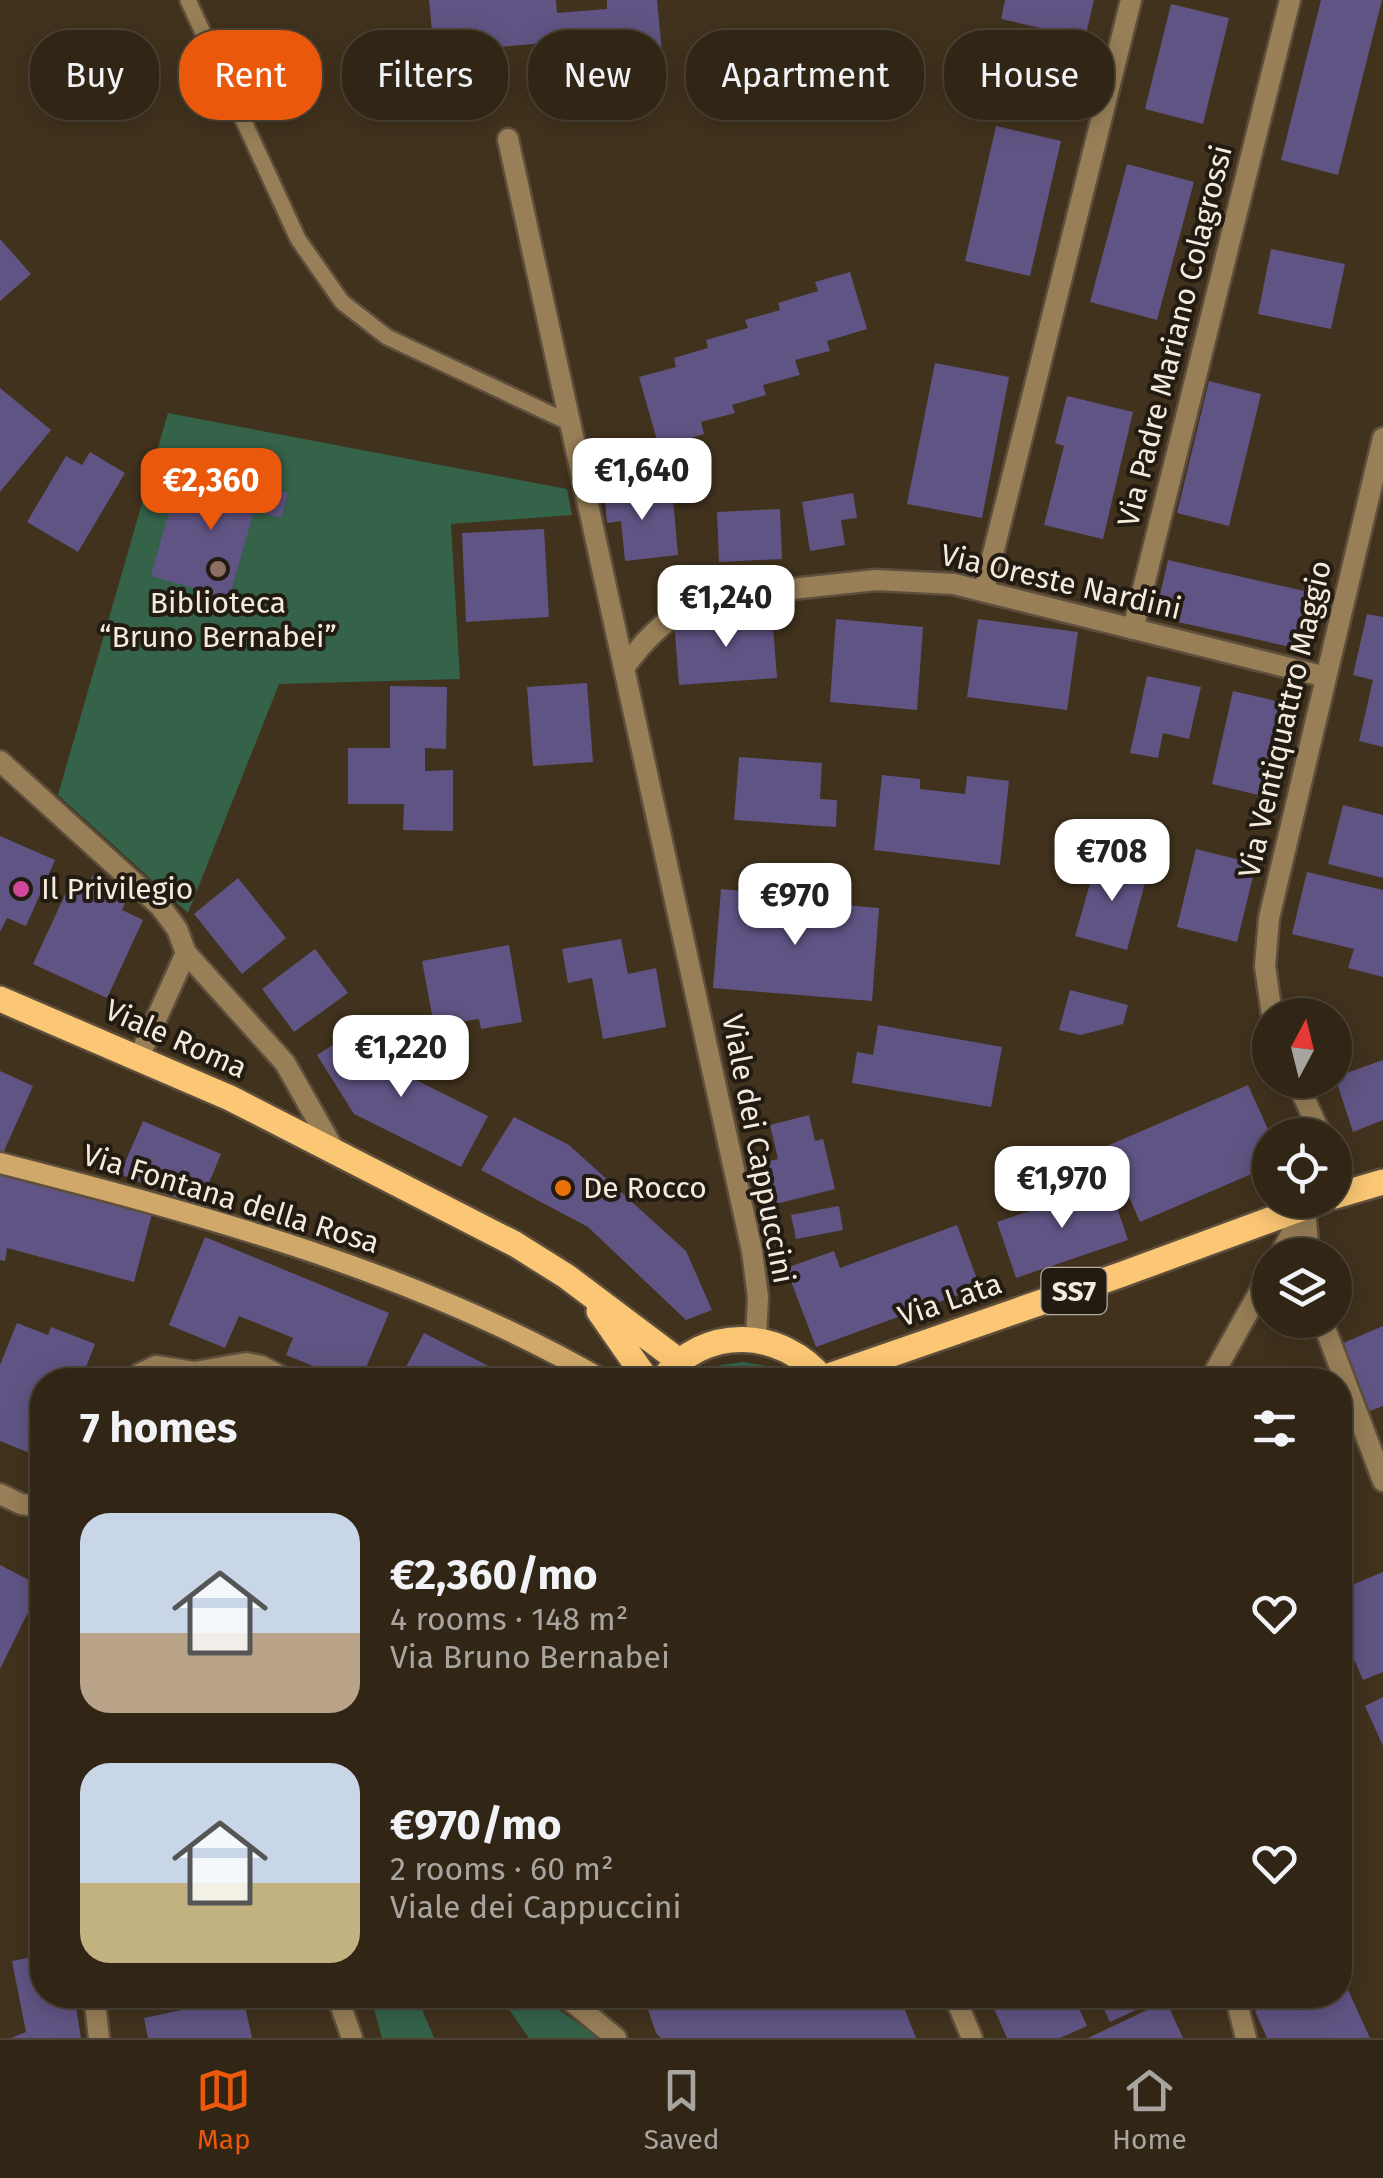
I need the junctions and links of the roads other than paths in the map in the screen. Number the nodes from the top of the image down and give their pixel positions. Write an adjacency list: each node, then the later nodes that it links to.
1 (188, 0): 5 (lane)
2 (1131, 0): 7 (street)
3 (1290, 0): 8 (street, Via Padre Mariano Colagrossi)
4 (508, 138): 5 (street, Viale dei Cappuccini)
5 (570, 423): 9 (street, Viale dei Cappuccini)
6 (1383, 438): 10 (street, Via Ventiquattro Maggio)
7 (984, 590): 8 (street, Via Oreste Nardini); 9 (street, Via Oreste Nardini)
8 (1133, 628): 10 (street, Via Oreste Nardini)
9 (626, 665): 26 (street, Viale dei Cappuccini)
10 (1326, 677): 14 (street, Via Ventiquattro Maggio)
11 (0, 761): 12 (street)
12 (186, 952): 15 (street); 16 (street)
13 (0, 998): 15 (main road, Viale Roma)
14 (1270, 998)
15 (138, 1057): 16 (main road, Viale Roma)
16 (333, 1148): 23 (main road, Viale Roma)
17 (0, 1163): 29 (main road, Via Fontana della Rosa)
18 (1383, 1182): 19 (main road, Via Lata / SS7)
19 (1352, 1192)
20 (1276, 1218): 34 (main road, Via Lata / SS7)
21 (1312, 1218): 22 (street)
22 (1295, 1238)
23 (585, 1290): 30 (main road, Viale Roma); 31 (main road, Viale Roma)
24 (1252, 1305): 35 (street)
25 (1329, 1338): 36 (street)
26 (756, 1339): 32 (main road); 33 (main road)
27 (217, 1368): 28 (street)
28 (265, 1368)
29 (580, 1368)
30 (639, 1368)
31 (669, 1368)
32 (674, 1368)
33 (812, 1368)
34 (856, 1368)
35 (1217, 1368)
36 (1340, 1368)
37 (1352, 1399): 38 (street)
38 (1383, 1480)
39 (0, 1494): 40 (street)
40 (30, 1505)
41 (96, 2008): 46 (street)
42 (342, 2008): 47 (street)
43 (580, 2008): 48 (street)
44 (959, 2008): 49 (street)
45 (1239, 2008): 50 (street)
46 (99, 2038)
47 (352, 2038)
48 (616, 2038)
49 (972, 2038)
50 (1246, 2038)

